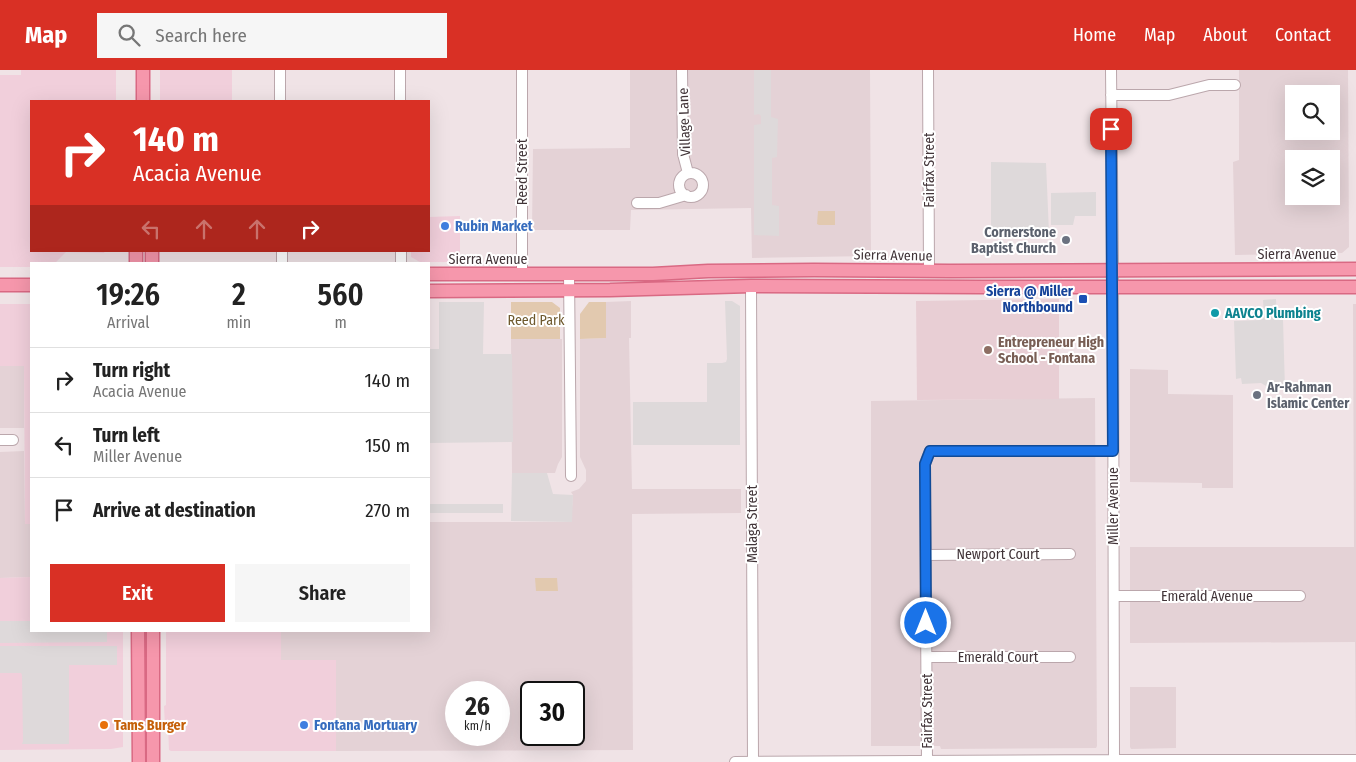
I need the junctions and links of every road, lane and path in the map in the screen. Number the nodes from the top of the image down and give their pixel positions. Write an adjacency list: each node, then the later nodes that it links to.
1 (142, 70): 10 (main road)
2 (280, 70): 11 (street)
3 (400, 70): 12 (street)
4 (522, 70): 20 (street, Reed Street)
5 (682, 70): 13 (street, Village Lane)
6 (928, 70): 18 (street, Fairfax Street)
7 (1111, 70): 9 (street, Miller Avenue)
8 (1235, 85): 9 (street)
9 (1111, 95): 17 (street, Miller Avenue)
10 (143, 100)
11 (280, 100)
12 (400, 100)
13 (688, 173): 14 (street); 14 (street)
14 (686, 196): 15 (street)
15 (637, 202)
16 (1356, 268): 17 (main road, Sierra Avenue)
17 (1113, 270): 18 (main road, Sierra Avenue); 25 (street, Miller Avenue)
18 (929, 271): 21 (main road, Sierra Avenue)
19 (430, 274): 20 (main road, Sierra Avenue)
20 (522, 274): 21 (main road, Sierra Avenue)
21 (569, 274): 27 (street)
22 (0, 285): 23 (main road)
23 (30, 285)
24 (751, 286): 25 (main road); 27 (main road); 47 (street, Malaga Street)
25 (1113, 287): 26 (main road); 31 (street, Miller Avenue)
26 (1356, 287)
27 (570, 290): 28 (main road); 32 (street)
28 (430, 291)
29 (0, 440): 30 (street)
30 (13, 440)
31 (1113, 451): 34 (street, Fairfax Street); 35 (street, Miller Avenue)
32 (571, 476)
33 (1070, 554): 34 (street, Newport Court)
34 (926, 555): 39 (street, Fairfax Street)
35 (1114, 596): 36 (street, Emerald Avenue); 43 (street, Miller Avenue)
36 (1300, 596)
37 (138, 632): 44 (main road)
38 (152, 632): 45 (main road)
39 (927, 657): 40 (street, Emerald Court); 42 (street, Fairfax Street)
40 (1070, 657)
41 (1356, 760): 43 (street)
42 (927, 761): 43 (street); 48 (street)
43 (1114, 761)
44 (139, 762)
45 (153, 762)
46 (735, 762): 47 (street)
47 (753, 762): 48 (street)
48 (814, 762)

